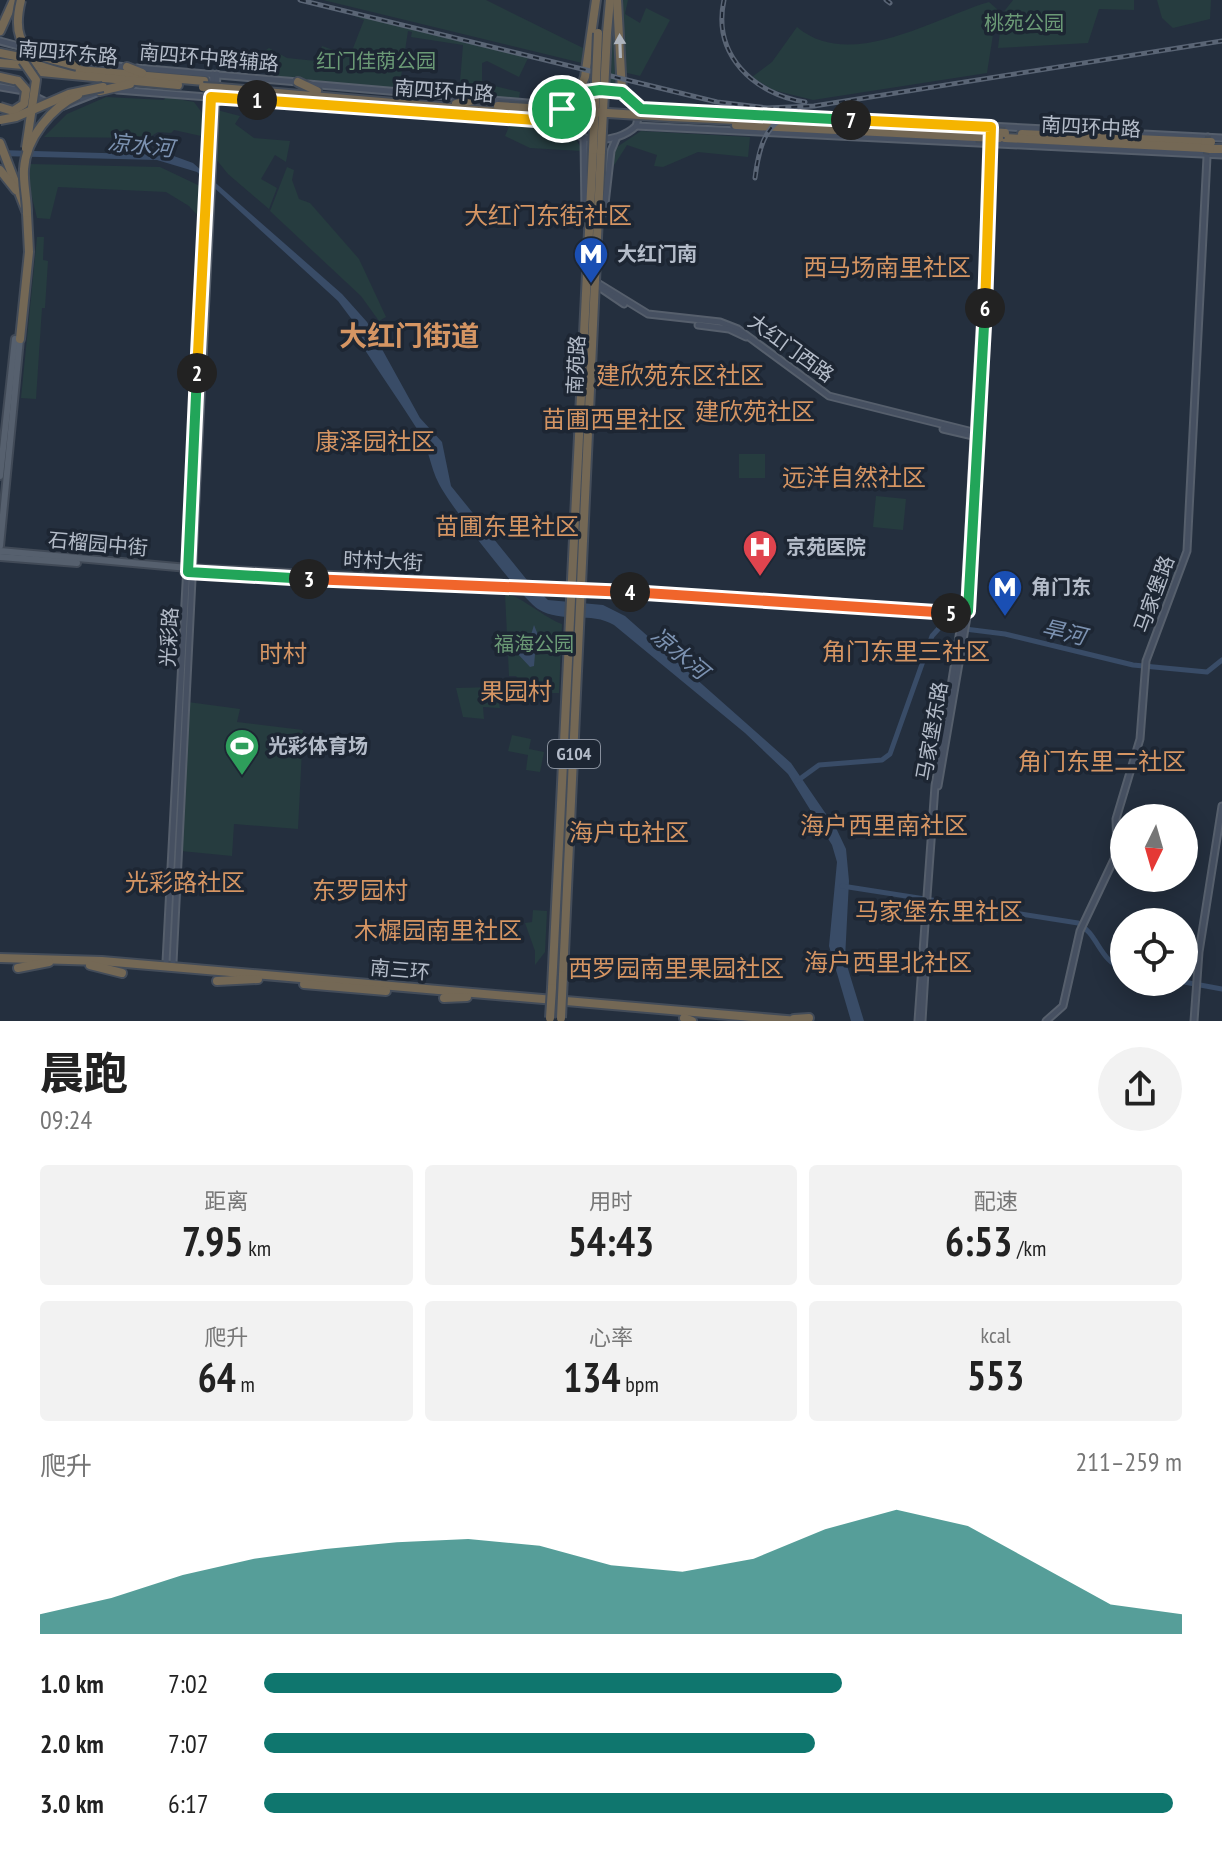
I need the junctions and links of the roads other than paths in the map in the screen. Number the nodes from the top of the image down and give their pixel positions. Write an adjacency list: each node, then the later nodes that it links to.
1 (11, 0): 6 (highway); 7 (highway)
2 (21, 0): 12 (highway, bridge)
3 (598, 0): 8 (highway, 南苑路 / G104); 20 (highway)
4 (610, 0): 8 (highway, 南苑路 / G104)
5 (617, 0): 21 (highway, one-way to 5)
6 (0, 19)
7 (0, 31)
8 (603, 33): 56 (highway, 南苑路 / G104, bridge)
9 (0, 41): 14 (main road, 南四环中路辅路)
10 (0, 54): 12 (highway, bridge); 59 (highway, bridge)
11 (0, 66): 13 (highway, 南四环东路)
12 (77, 66): 14 (highway)
13 (61, 72): 14 (highway, 南四环中路)
14 (133, 75): 16 (highway, 南四环中路); 16 (main road, 南四环中路辅路); 16 (highway, 南四环中路); 19 (highway)
15 (0, 77): 28 (highway, bridge)
16 (214, 79): 17 (main road, 南四环中路辅路); 22 (highway, 南四环中路); 23 (main road, 光彩路); 23 (main road)
17 (298, 82): 22 (highway); 24 (main road, 南四环中路辅路)
18 (0, 87): 19 (main road, 南四环中路辅路)
19 (99, 89): 23 (main road, 南四环中路辅路); 33 (highway, bridge); 59 (highway, bridge)
20 (579, 91): 21 (main road); 27 (main road)
21 (622, 92): 29 (main road)
22 (318, 94): 25 (highway); 26 (highway, 南四环中路)
23 (213, 98): 25 (main road, 南四环中路辅路); 76 (main road, 光彩路)
24 (478, 99): 26 (highway); 27 (main road, 南四环中路辅路)
25 (293, 102): 31 (main road, 南四环中路辅路)
26 (452, 106): 31 (highway); 32 (highway, 南四环中路, bridge)
27 (562, 106): 36 (main road)
28 (0, 107)
29 (638, 108): 30 (main road); 38 (main road)
30 (734, 114): 34 (main road); 35 (highway)
31 (480, 118): 36 (main road, 南四环中路辅路)
32 (671, 119): 35 (highway, 南四环中路); 39 (highway, 南四环中路)
33 (0, 120)
34 (847, 120): 37 (highway); 40 (main road)
35 (767, 121): 37 (highway, 南四环中路)
36 (563, 122): 47 (main road)
37 (805, 122): 44 (highway, 南四环中路)
38 (636, 126): 41 (main road); 48 (main road)
39 (777, 127): 41 (highway); 42 (highway, 南四环中路)
40 (991, 127): 43 (main road); 52 (main road)
41 (748, 131): 49 (main road)
42 (860, 131): 44 (highway, 南四环中路); 49 (highway)
43 (1117, 133): 46 (highway); 54 (main road)
44 (976, 134): 45 (highway, 南四环中路, bridge)
45 (1005, 135): 46 (highway, 南四环中路); 53 (highway, 南四环中路)
46 (1090, 137): 54 (highway, 南四环中路)
47 (584, 138): 48 (main road); 64 (main road)
48 (617, 138): 63 (main road)
49 (881, 138): 52 (main road)
50 (1222, 140): 54 (highway, 南四环中路)
51 (0, 143): 62 (highway, bridge)
52 (990, 143): 55 (main road); 69 (main road, 马家堡东路); 78 (main road, 马家堡东路)
53 (1102, 144): 54 (highway, 南四环中路); 55 (highway)
54 (1208, 146): 55 (main road); 57 (highway, 南四环中路); 113 (main road, 马家堡路)
55 (1089, 149)
56 (597, 150): 65 (highway, 南苑路 / G104); 70 (highway, 南苑路 / G104)
57 (1222, 152)
58 (0, 154): 61 (highway)
59 (24, 165): 62 (highway, bridge)
60 (0, 170): 61 (highway)
61 (16, 190): 67 (highway)
62 (27, 213): 67 (highway)
63 (604, 213): 65 (highway)
64 (585, 215)
65 (598, 232): 66 (highway, 南苑路 / G104)
66 (596, 283): 69 (main road, 大红门西路); 69 (main road, 大红门西路); 71 (highway, 南苑路 / G104)
67 (18, 337): 68 (main road)
68 (15, 366): 72 (main road); 75 (main road)
69 (973, 434): 78 (main road, 马家堡东路)
70 (577, 472): 71 (highway); 73 (highway, 南苑路 / G104)
71 (587, 472): 74 (highway, 南苑路 / G104)
72 (0, 476)
73 (576, 485): 74 (highway); 77 (highway, 南苑路 / G104)
74 (587, 486): 77 (highway, 南苑路 / G104)
75 (0, 551): 76 (main road, 石榴园中街)
76 (190, 570): 77 (main road, 时村大街); 77 (main road, 时村大街); 89 (main road, 光彩路)
77 (575, 593): 78 (main road); 79 (highway, 南苑路 / G104)
78 (965, 615): 112 (main road, 马家堡东路)
79 (575, 620): 82 (highway, 南苑路 / G104); 83 (highway, 南苑路 / G104)
80 (1222, 806): 114 (main road)
81 (557, 827): 82 (highway)
82 (560, 840): 83 (highway, 南苑路 / G104)
83 (560, 932): 84 (highway); 86 (highway); 107 (highway, 南苑路 / G104, bridge); 108 (highway, 南苑路 / G104, bridge)
84 (568, 946)
85 (26, 951): 88 (highway)
86 (550, 953)
87 (0, 960): 88 (highway, 南三环)
88 (49, 960): 90 (highway, 南三环); 91 (highway, 南三环)
89 (169, 962)
90 (90, 965): 91 (highway, 南三环); 93 (highway)
91 (133, 966): 94 (highway, 南三环)
92 (224, 968): 94 (highway)
93 (122, 973)
94 (260, 977): 96 (highway); 97 (highway, 南三环)
95 (373, 979): 97 (highway)
96 (217, 981)
97 (350, 985): 99 (highway, 南三环); 100 (highway); 101 (highway)
98 (461, 987): 99 (highway)
99 (478, 993): 105 (highway, 南三环)
100 (375, 994)
101 (467, 997): 102 (highway); 105 (highway, 南三环)
102 (444, 998)
103 (709, 1009): 104 (highway)
104 (727, 1014): 105 (highway, 南三环); 109 (highway, 南三环)
105 (684, 1015): 110 (highway, 南三环)
106 (809, 1018): 109 (highway)
107 (550, 1020)
108 (561, 1020)
109 (789, 1020): 111 (highway, 南三环)
110 (743, 1021)
111 (798, 1021)
112 (920, 1021)
113 (1046, 1021)
114 (1194, 1021)

